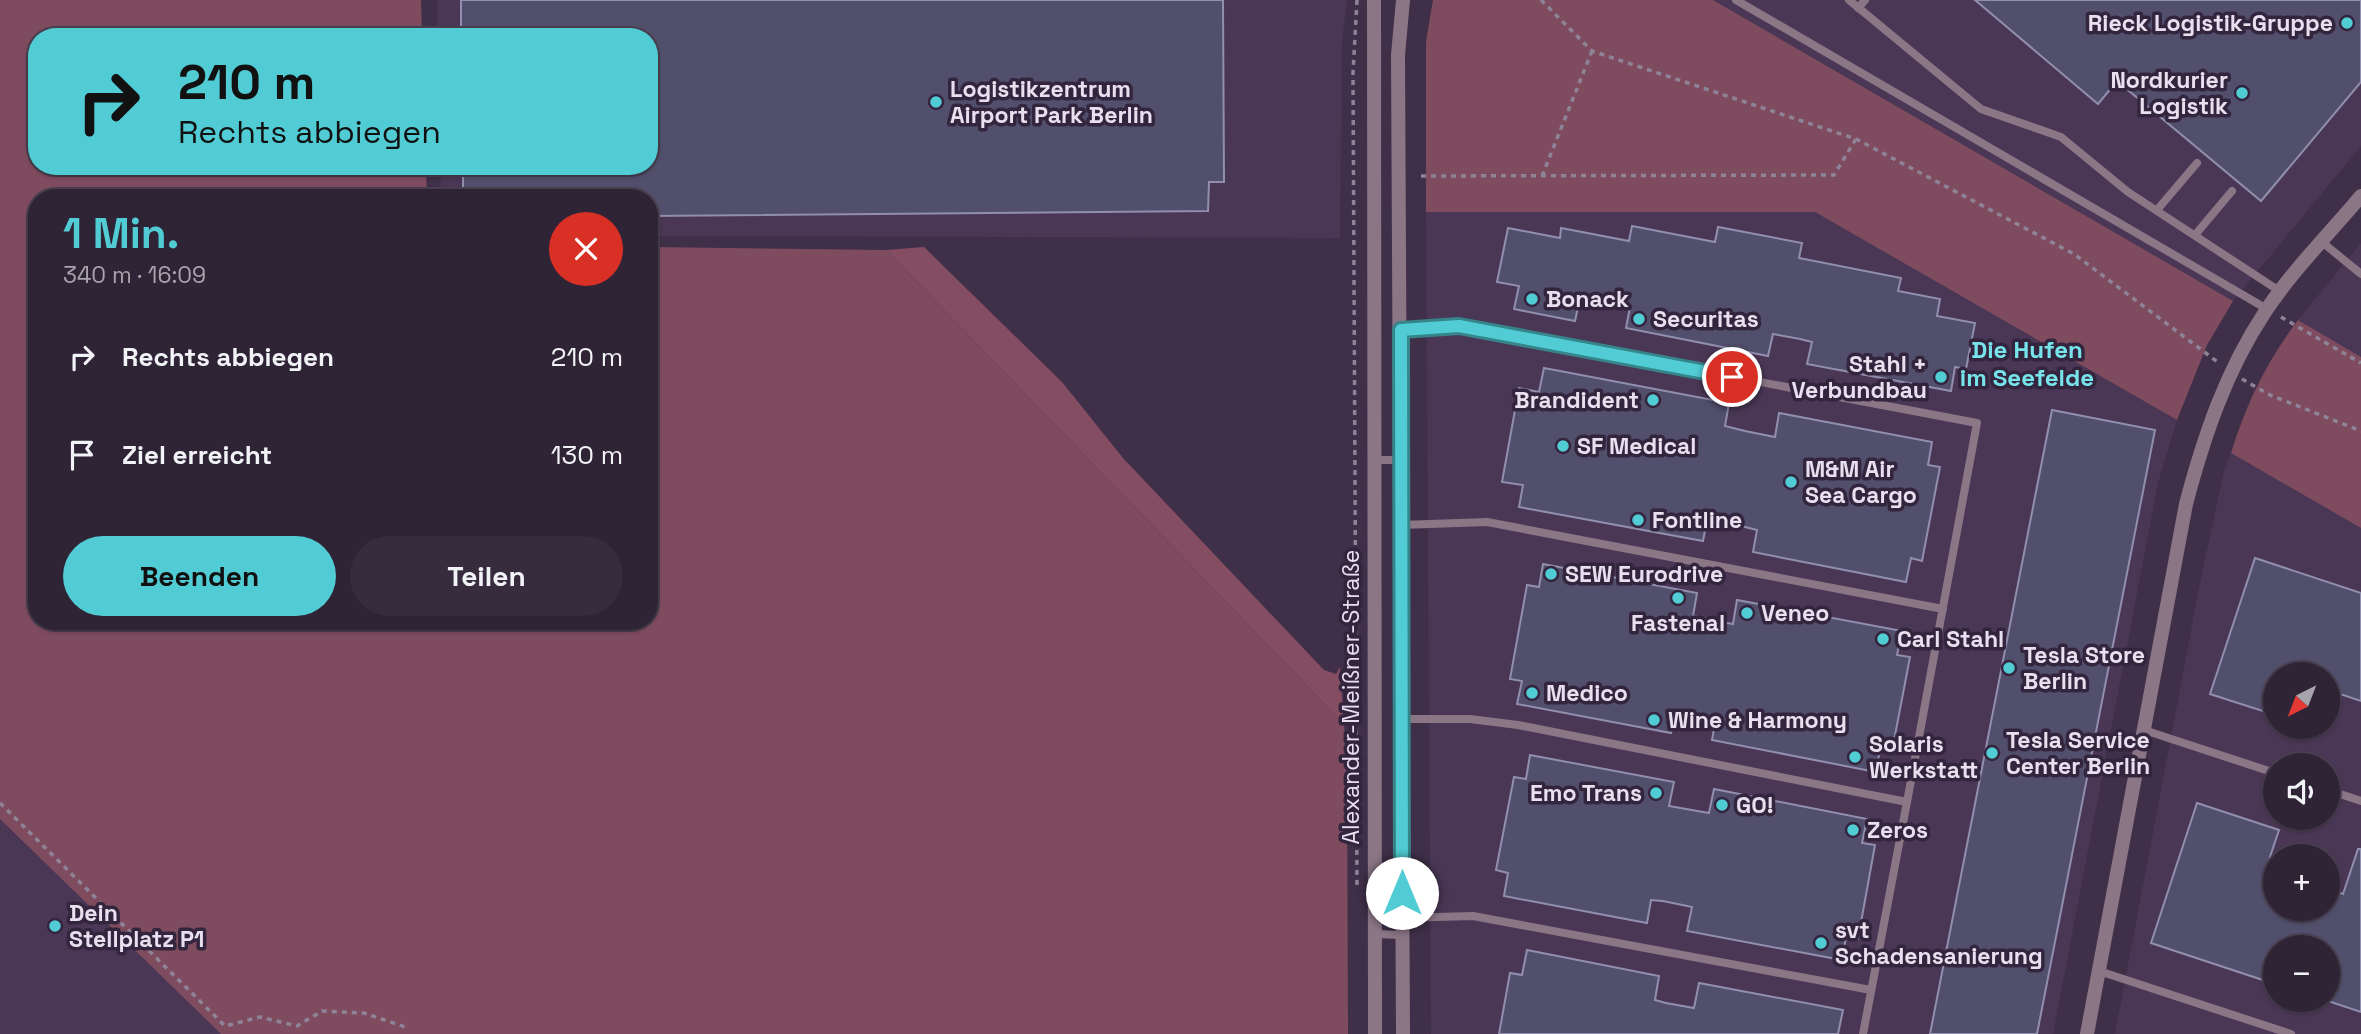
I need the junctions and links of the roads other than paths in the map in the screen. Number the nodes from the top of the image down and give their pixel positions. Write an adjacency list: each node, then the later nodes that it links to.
1 (1374, 0): 17 (street, Alexander-Meißner-Straße)
2 (1403, 0): 16 (street)
3 (1736, 0): 15 (lane)
4 (1849, 0): 6 (lane)
5 (1865, 0): 6 (lane)
6 (1858, 8): 10 (lane)
7 (2197, 163): 10 (lane)
8 (2232, 191): 11 (lane)
9 (2361, 196): 12 (street)
10 (2157, 210): 11 (lane)
11 (2195, 235): 14 (lane)
12 (2322, 242): 13 (lane); 14 (street)
13 (2361, 274)
14 (2281, 292): 15 (street)
15 (2267, 309): 22 (street)
16 (1401, 330): 18 (street); 20 (lane)
17 (1374, 460): 18 (lane); 28 (street, Alexander-Meißner-Straße)
18 (1400, 460): 19 (street)
19 (1401, 525): 20 (lane); 21 (street)
20 (1943, 609): 26 (lane)
21 (1401, 719): 26 (lane); 27 (street)
22 (2144, 730): 23 (lane); 30 (street)
23 (2263, 769)
24 (2340, 794): 25 (lane)
25 (2361, 801)
26 (1908, 802): 31 (lane)
27 (1402, 918): 29 (street); 31 (lane)
28 (1374, 934): 29 (lane); 32 (street, Alexander-Meißner-Straße)
29 (1402, 935): 33 (street)
30 (2099, 971): 35 (street); 36 (lane)
31 (1871, 990): 34 (lane)
32 (1374, 1034)
33 (1403, 1034)
34 (1863, 1034)
35 (2087, 1034)
36 (2291, 1034)

